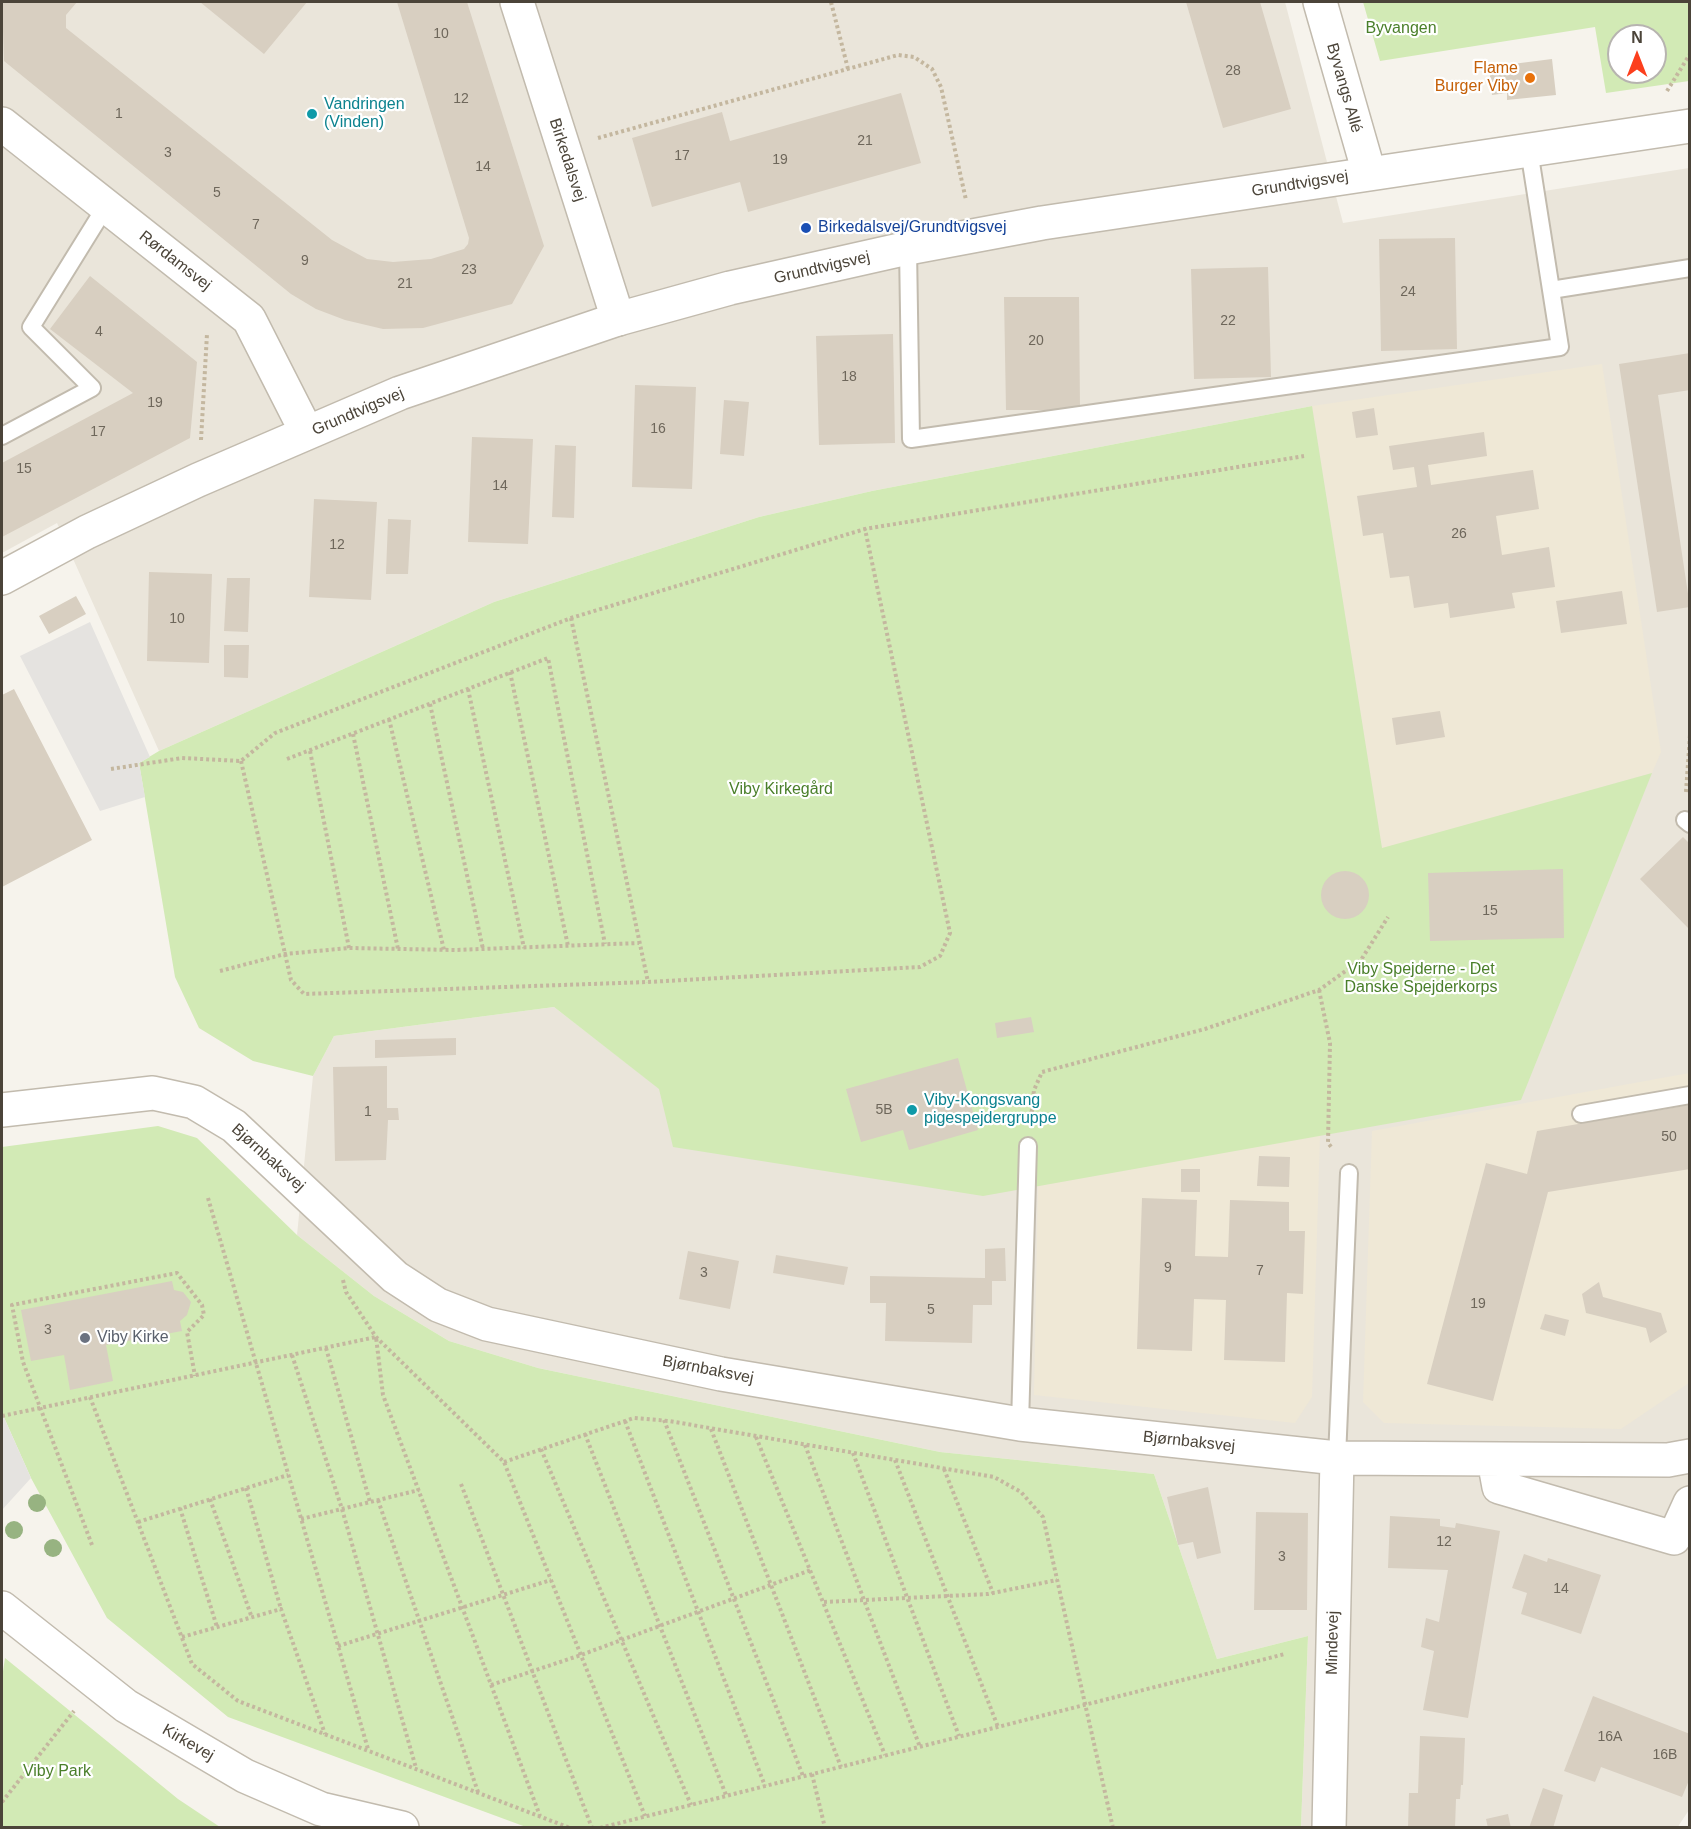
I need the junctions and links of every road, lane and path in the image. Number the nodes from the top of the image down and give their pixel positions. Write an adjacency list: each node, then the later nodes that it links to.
1 (517, 2): 7 (street, Birkedalsvej)
2 (831, 2): 4 (path)
3 (1320, 2): 9 (street, Byvangs Allé)
4 (848, 69): 7 (path); 11 (path)
5 (2, 124): 10 (street, Rørdamsvej)
6 (1689, 126): 8 (street, Grundtvigsvej)
7 (563, 147): 16 (street, Birkedalsvej)
8 (1529, 150): 9 (street, Grundtvigsvej); 15 (lane)
9 (1369, 174): 11 (street, Grundtvigsvej)
10 (106, 206): 14 (street, Rørdamsvej); 18 (lane)
11 (974, 236): 12 (street, Grundtvigsvej)
12 (908, 248): 15 (lane); 16 (street, Grundtvigsvej)
13 (1689, 268): 15 (lane)
14 (209, 288): 17 (street, Rørdamsvej); 20 (path)
15 (1551, 290)
16 (618, 319): 17 (street, Grundtvigsvej)
17 (307, 433): 20 (street, Grundtvigsvej)
18 (2, 436)
19 (1304, 456): 21 (path)
20 (198, 480): 22 (street, Grundtvigsvej)
21 (865, 529): 23 (path); 46 (path)
22 (2, 578)
23 (571, 618): 32 (path); 36 (path)
24 (510, 672): 25 (path); 37 (path); 38 (path)
25 (468, 689): 26 (path); 40 (path)
26 (430, 704): 27 (path); 42 (path)
27 (389, 719): 28 (path); 43 (path)
28 (353, 734): 30 (path); 41 (path)
29 (1689, 735): 34 (path)
30 (310, 751): 31 (path); 39 (path)
31 (287, 759)
32 (241, 761): 33 (path); 44 (path)
33 (111, 769)
34 (1687, 822)
35 (1388, 917): 47 (path)
36 (639, 943): 37 (path); 46 (path)
37 (606, 944): 38 (path)
38 (568, 946): 40 (path)
39 (349, 948): 41 (path); 44 (path)
40 (524, 948): 42 (path)
41 (398, 949): 43 (path)
42 (483, 949): 43 (path)
43 (444, 950)
44 (285, 954): 45 (path); 46 (path)
45 (220, 971)
46 (648, 982)
47 (1319, 990): 51 (path); 52 (path)
48 (1689, 1095): 50 (lane)
49 (2, 1110): 54 (street, Bjørnbaksvej)
50 (1581, 1114)
51 (1028, 1146): 65 (lane)
52 (1349, 1173): 73 (lane)
53 (208, 1198): 58 (path)
54 (345, 1230): 55 (path); 65 (street, Bjørnbaksvej)
55 (376, 1337): 56 (path); 76 (path); 81 (path)
56 (326, 1348): 57 (path); 84 (path)
57 (292, 1355): 58 (path); 87 (path)
58 (255, 1363): 59 (path); 78 (path)
59 (195, 1376): 60 (path); 61 (path)
60 (90, 1397): 61 (path); 89 (path)
61 (39, 1408): 62 (path); 90 (path)
62 (2, 1416)
63 (664, 1420): 64 (path); 66 (path); 98 (path)
64 (625, 1421): 67 (path); 105 (path)
65 (1020, 1424): 73 (street, Bjørnbaksvej)
66 (710, 1428): 68 (path); 94 (path)
67 (585, 1434): 70 (path); 108 (path)
68 (755, 1436): 69 (path); 91 (path)
69 (805, 1444): 71 (path); 100 (path)
70 (541, 1449): 76 (path); 112 (path)
71 (852, 1452): 74 (path); 99 (path)
72 (1689, 1456): 75 (street, Bjørnbaksvej)
73 (1336, 1458): 75 (street, Bjørnbaksvej); 144 (street, Mindevej)
74 (894, 1460): 77 (path); 97 (path)
75 (1494, 1460): 85 (street)
76 (504, 1462): 92 (path)
77 (944, 1468): 93 (path); 95 (path)
78 (288, 1475): 80 (path); 88 (path)
79 (461, 1484): 96 (path)
80 (246, 1488): 82 (path); 103 (path)
81 (419, 1490): 83 (path); 102 (path)
82 (210, 1499): 86 (path); 106 (path)
83 (378, 1500): 84 (path); 107 (path)
84 (369, 1502): 87 (path)
85 (1689, 1503)
86 (180, 1508): 89 (path); 109 (path)
87 (342, 1509): 88 (path); 110 (path)
88 (301, 1519): 113 (path)
89 (138, 1522): 111 (path)
90 (92, 1545)
91 (811, 1570): 94 (path); 101 (path)
92 (550, 1580): 96 (path); 115 (path)
93 (1057, 1580): 95 (path); 119 (path)
94 (771, 1585): 98 (path); 126 (path)
95 (993, 1593): 97 (path)
96 (503, 1594): 102 (path); 116 (path)
97 (947, 1597): 99 (path); 120 (path)
98 (734, 1599): 105 (path); 129 (path)
99 (908, 1599): 100 (path); 122 (path)
100 (865, 1601): 101 (path); 123 (path)
101 (824, 1602): 125 (path)
102 (462, 1607): 107 (path); 118 (path)
103 (281, 1609): 106 (path); 121 (path)
104 (3, 1611): 117 (street, Kirkevej)
105 (698, 1612): 108 (path); 130 (path)
106 (252, 1618): 109 (path)
107 (419, 1620): 110 (path); 131 (path)
108 (660, 1626): 112 (path); 132 (path)
109 (217, 1628): 111 (path)
110 (378, 1633): 113 (path); 127 (path)
111 (182, 1637): 121 (path)
112 (622, 1640): 115 (path); 134 (path)
113 (338, 1646): 124 (path)
114 (1285, 1654): 119 (path)
115 (581, 1655): 116 (path); 136 (path)
116 (532, 1671): 118 (path); 140 (path)
117 (96, 1683): 133 (path); 137 (street, Kirkevej)
118 (491, 1685): 135 (path)
119 (1086, 1705): 120 (path); 143 (path)
120 (998, 1727): 122 (path)
121 (325, 1734): 124 (path)
122 (960, 1736): 123 (path)
123 (920, 1747): 125 (path)
124 (368, 1750): 127 (path)
125 (885, 1755): 126 (path)
126 (841, 1767): 128 (path)
127 (416, 1768): 131 (path)
128 (812, 1774): 129 (path); 142 (path)
129 (803, 1776): 130 (path)
130 (765, 1786): 132 (path)
131 (478, 1792): 135 (path)
132 (726, 1796): 134 (path)
133 (2, 1802)
134 (691, 1805): 136 (path)
135 (540, 1816): 139 (path)
136 (645, 1816): 141 (path)
137 (353, 1822): 138 (street, Kirkevej)
138 (402, 1827)
139 (570, 1827)
140 (591, 1827)
141 (600, 1827)
142 (825, 1827)
143 (1113, 1827)
144 (1329, 1827)

